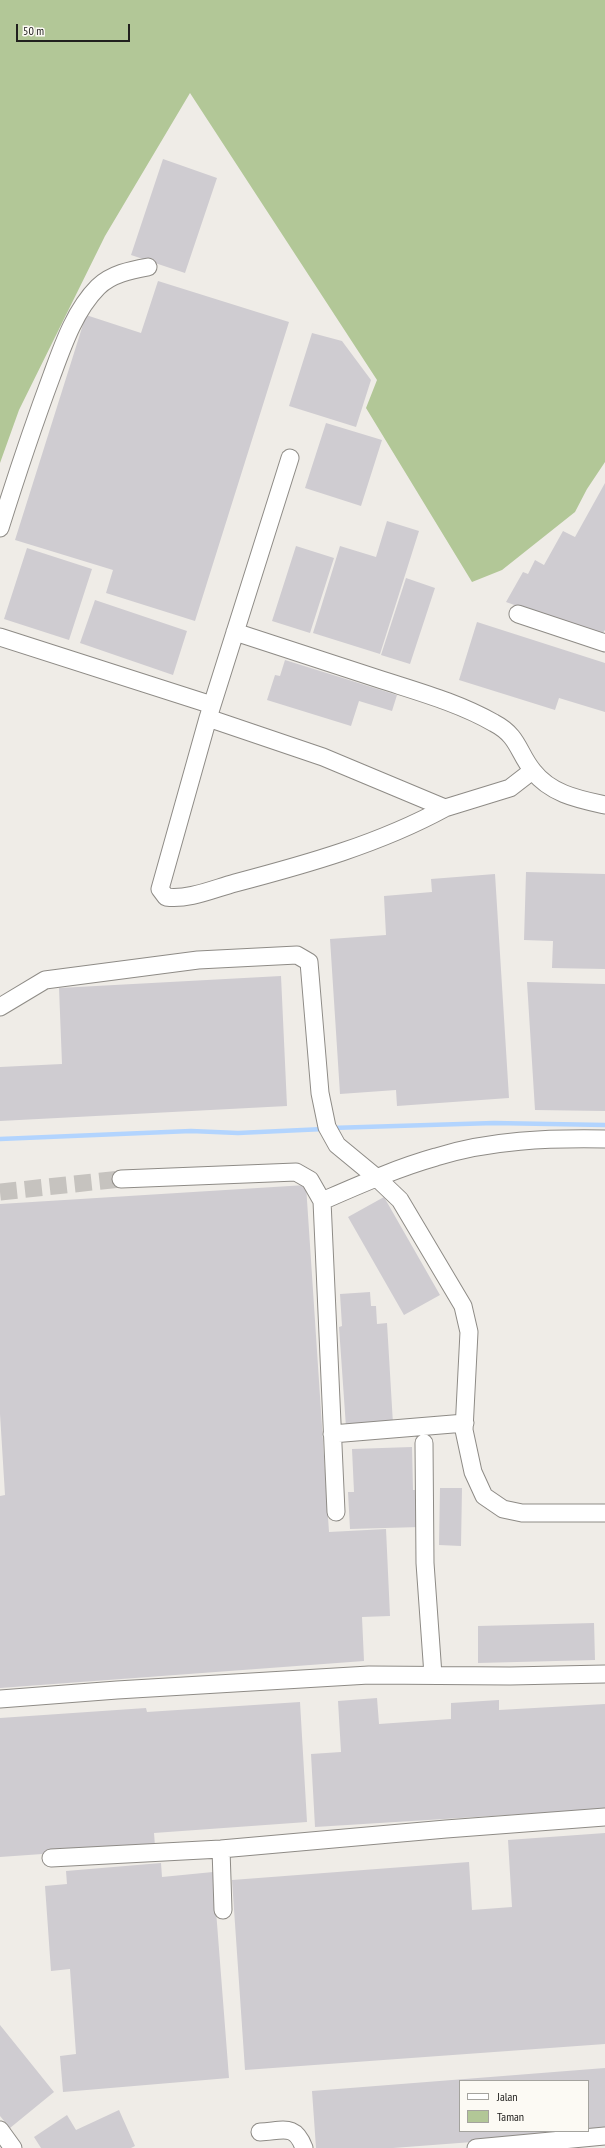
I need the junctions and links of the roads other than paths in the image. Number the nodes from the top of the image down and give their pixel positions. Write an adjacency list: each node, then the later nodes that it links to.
1 (148, 267): 3 (lane)
2 (290, 458): 5 (lane)
3 (0, 528)
4 (518, 614): 7 (lane)
5 (235, 632): 8 (lane); 9 (lane)
6 (0, 637): 8 (lane)
7 (605, 643)
8 (210, 711): 11 (lane); 11 (lane)
9 (532, 770): 10 (lane); 11 (lane)
10 (605, 805)
11 (445, 808)
12 (0, 1007): 14 (lane)
13 (605, 1139): 14 (lane)
14 (377, 1178): 16 (lane); 17 (lane)
15 (121, 1179): 16 (lane)
16 (322, 1201): 18 (lane)
17 (465, 1423): 18 (lane); 21 (lane)
18 (332, 1434): 20 (lane)
19 (424, 1443): 23 (lane)
20 (336, 1512)
21 (605, 1513)
22 (605, 1674): 23 (lane)
23 (433, 1675): 24 (lane)
24 (0, 1699)
25 (605, 1818): 26 (lane)
26 (221, 1849): 27 (lane); 28 (lane)
27 (52, 1858)
28 (223, 1910)
29 (1, 2132): 32 (lane)
30 (260, 2132): 33 (lane)
31 (605, 2136): 34 (lane)
32 (13, 2148)
33 (304, 2148)
34 (476, 2148)

